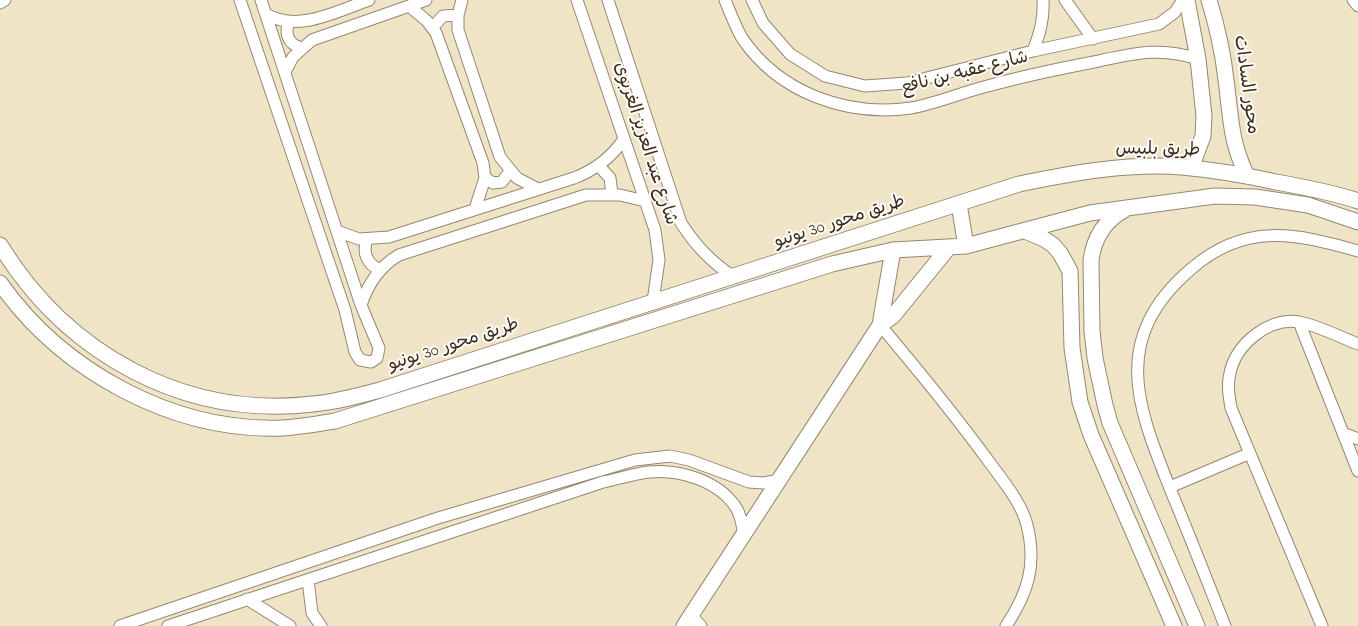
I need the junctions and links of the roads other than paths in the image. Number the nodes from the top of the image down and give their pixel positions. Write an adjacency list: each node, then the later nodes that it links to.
1 (6, 0): 16 (street)
2 (240, 0): 56 (street)
3 (261, 0): 19 (street)
4 (369, 0): 21 (street)
5 (426, 0): 17 (street)
6 (462, 0): 20 (street)
7 (577, 0): 28 (street, شارع عبد العزيز الغربوى)
8 (608, 0): 53 (street, شارع عبد العزيز الغربوى)
9 (725, 0): 26 (street, شارع عقبه بن نافع)
10 (752, 0): 25 (street, شارع عقبه بن نافع)
11 (1043, 0): 25 (street)
12 (1065, 0): 23 (street)
13 (1185, 0): 23 (street, شارع عقبه بن نافع); 26 (street)
14 (1209, 0): 32 (street, محور السادات)
15 (1353, 0): 18 (street)
16 (0, 3)
17 (409, 6): 22 (street); 24 (street)
18 (1358, 6)
19 (266, 14): 21 (street); 27 (street)
20 (458, 15): 22 (street); 31 (street)
21 (289, 22): 24 (street)
22 (433, 27): 33 (street)
23 (1093, 38): 25 (street, شارع عقبه بن نافع)
24 (301, 48): 27 (street)
25 (1033, 51)
26 (1198, 59): 30 (street)
27 (285, 72): 45 (street)
28 (624, 139): 29 (street); 38 (street, شارع عبد العزيز الغربوى)
29 (599, 166): 35 (street); 36 (street)
30 (1191, 168): 32 (street, طريق بلبيس); 40 (street, طريق بلبيس)
31 (510, 171): 33 (street); 35 (street)
32 (1246, 174): 34 (street, طريق بلبيس)
33 (485, 178): 42 (street)
34 (1266, 180): 37 (street); 39 (street, طريق بلبيس)
35 (538, 189): 42 (street)
36 (612, 194): 38 (street); 52 (street)
37 (1262, 198): 41 (street); 43 (street)
38 (645, 201): 55 (street, شارع عبد العزيز الغربوى)
39 (1358, 201)
40 (959, 204): 48 (street); 53 (street, طريق محور 30 يونيو)
41 (1129, 208): 44 (street); 79 (street)
42 (475, 209): 46 (street)
43 (1358, 222)
44 (1024, 231): 48 (street); 78 (street)
45 (338, 232): 46 (street); 56 (street)
46 (367, 239): 52 (street)
47 (0, 245): 55 (street, طريق محور 30 يونيو)
48 (966, 246): 49 (street, طريق محور 30 يونيو)
49 (949, 247): 50 (street, طريق محور 30 يونيو); 58 (street)
50 (893, 250): 54 (street, طريق محور 30 يونيو); 58 (street)
51 (1358, 251): 65 (street)
52 (380, 270): 56 (street)
53 (734, 277): 55 (street, طريق محور 30 يونيو)
54 (0, 283)
55 (653, 301)
56 (361, 304)
57 (1299, 322): 59 (street); 60 (street); 62 (street)
58 (880, 325): 64 (street); 77 (street)
59 (1358, 344)
60 (1343, 433): 61 (street); 63 (street)
61 (1358, 439)
62 (1248, 454): 65 (street); 81 (street)
63 (1358, 471)
64 (781, 480): 66 (street); 67 (street)
65 (1170, 487): 80 (street)
66 (744, 535): 68 (street); 72 (street)
67 (359, 545): 68 (street); 71 (street)
68 (364, 559): 69 (street)
69 (308, 580): 70 (street); 76 (street)
70 (246, 599): 73 (street); 75 (street)
71 (167, 610): 73 (street); 74 (street)
72 (692, 622)
73 (170, 625)
74 (120, 626)
75 (290, 626)
76 (322, 626)
77 (1006, 626)
78 (1174, 626)
79 (1197, 626)
80 (1225, 626)
81 (1322, 626)

